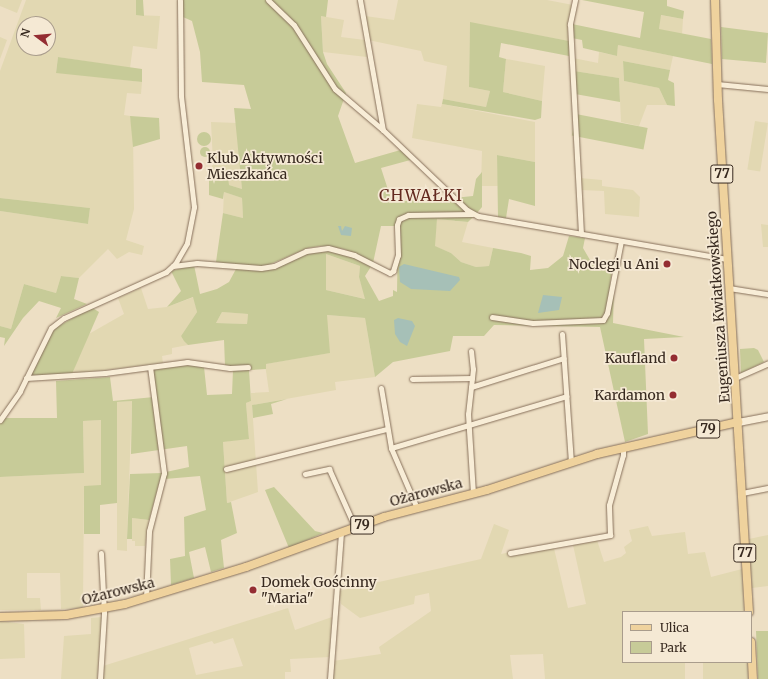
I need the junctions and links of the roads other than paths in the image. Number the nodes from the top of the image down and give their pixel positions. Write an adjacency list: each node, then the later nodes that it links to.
1 (180, 0): 13 (street)
2 (268, 0): 8 (street)
3 (360, 0): 8 (street)
4 (575, 0): 10 (street)
5 (715, 0): 6 (main road, Eugeniusza Kwiatkowskiego / 77)
6 (717, 84): 7 (street); 12 (main road, Eugeniusza Kwiatkowskiego / 77)
7 (768, 89)
8 (383, 130): 9 (street)
9 (473, 214): 10 (street); 13 (street)
10 (581, 234): 11 (street)
11 (621, 241): 12 (street); 16 (street)
12 (727, 260): 14 (main road, Eugeniusza Kwiatkowskiego / 77)
13 (173, 266): 23 (street)
14 (729, 288): 15 (street); 25 (main road, Eugeniusza Kwiatkowskiego / 77)
15 (768, 294)
16 (492, 317)
17 (562, 334): 19 (street)
18 (471, 351): 24 (street)
19 (564, 358): 27 (street); 29 (street)
20 (768, 363): 25 (street)
21 (150, 367): 22 (street); 23 (street); 48 (street)
22 (248, 367)
23 (26, 378): 31 (street)
24 (472, 378): 26 (street); 27 (street)
25 (735, 378): 32 (main road, Eugeniusza Kwiatkowskiego / 77)
26 (412, 379)
27 (471, 387): 33 (street)
28 (381, 388): 34 (street)
29 (566, 396): 33 (street); 37 (street)
30 (768, 416): 32 (street, Ożarowska)
31 (0, 420)
32 (738, 422): 36 (main road, Ożarowska / 79); 41 (main road, Eugeniusza Kwiatkowskiego / 77)
33 (468, 427): 35 (street); 42 (street)
34 (387, 428): 35 (street); 38 (street)
35 (391, 448): 43 (street)
36 (623, 448): 37 (main road, Ożarowska / 79); 47 (street)
37 (571, 462): 42 (main road, Ożarowska / 79)
38 (226, 469)
39 (305, 474): 44 (street)
40 (768, 488): 41 (street)
41 (742, 493): 50 (main road, Eugeniusza Kwiatkowskiego / 77)
42 (473, 494): 43 (main road, Ożarowska / 79)
43 (417, 508): 44 (main road, Ożarowska / 79)
44 (355, 527): 45 (main road, Ożarowska / 79)
45 (341, 532): 48 (main road, Ożarowska / 79); 54 (street)
46 (101, 553): 49 (street)
47 (510, 553)
48 (146, 598): 49 (main road, Ożarowska / 79)
49 (104, 609): 51 (main road, Ożarowska / 79); 53 (street)
50 (749, 611)
51 (0, 617)
52 (752, 660): 55 (main road)
53 (100, 679)
54 (330, 679)
55 (753, 679)

